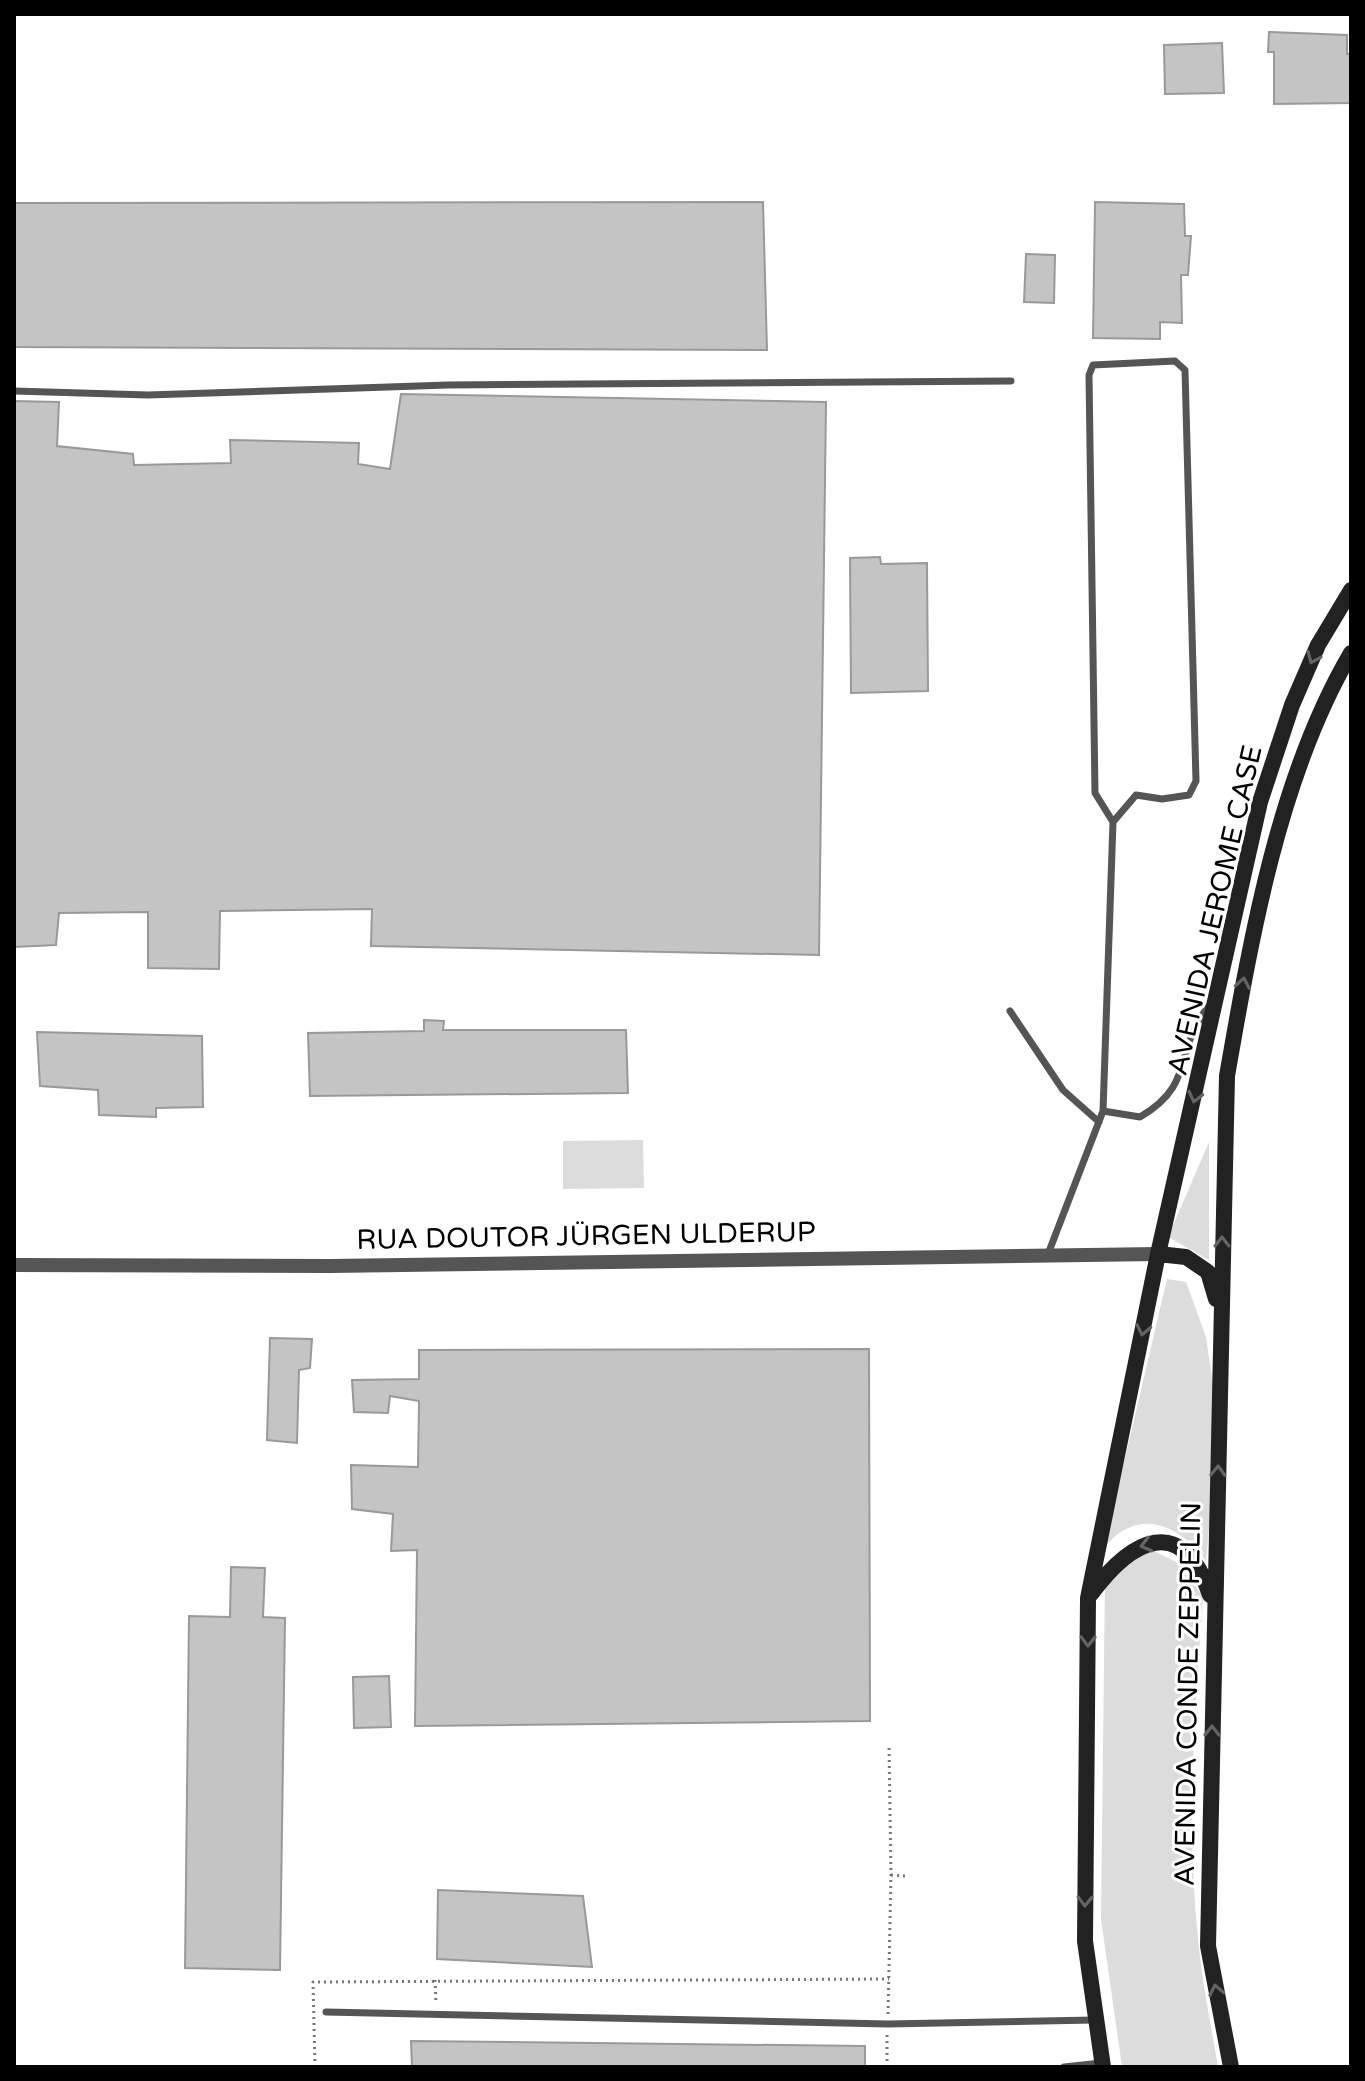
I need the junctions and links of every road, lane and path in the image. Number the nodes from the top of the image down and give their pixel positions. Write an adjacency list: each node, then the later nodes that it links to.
1 (1011, 381): 2 (lane)
2 (14, 391)
3 (1351, 590): 6 (main road, AVENIDA JEROME CASE, one-way to 6)
4 (1351, 653): 13 (main road, AVENIDA JEROME CASE, one-way to 4)
5 (1113, 822): 5 (lane); 8 (lane)
6 (1216, 998): 8 (lane); 11 (main road, AVENIDA JEROME CASE, one-way to 11)
7 (1010, 1011): 9 (lane)
8 (1103, 1111): 9 (lane)
9 (1099, 1122): 10 (lane)
10 (1048, 1254): 11 (street, RUA DOUTOR JÜRGEN ULDERUP); 12 (street, RUA DOUTOR JÜRGEN ULDERUP)
11 (1158, 1254): 13 (main road); 14 (main road, one-way to 14)
12 (14, 1265)
13 (1222, 1320): 15 (main road, AVENIDA CONDE ZEPPELIN, one-way to 13)
14 (1088, 1598): 15 (main road, one-way to 14); 23 (main road, one-way to 23)
15 (1214, 1608): 29 (main road, AVENIDA CONDE ZEPPELIN, one-way to 15)
16 (889, 1746): 17 (path)
17 (891, 1875): 18 (path); 19 (path)
18 (906, 1876)
19 (889, 1979): 20 (path); 24 (path)
20 (435, 1980): 22 (path); 26 (path)
21 (326, 2012): 22 (lane)
22 (437, 2014): 24 (lane)
23 (1096, 2020): 24 (lane); 25 (main road)
24 (888, 2024): 27 (path)
25 (1103, 2065): 28 (lane)
26 (315, 2067)
27 (887, 2067)
28 (1064, 2067)
29 (1231, 2067)

